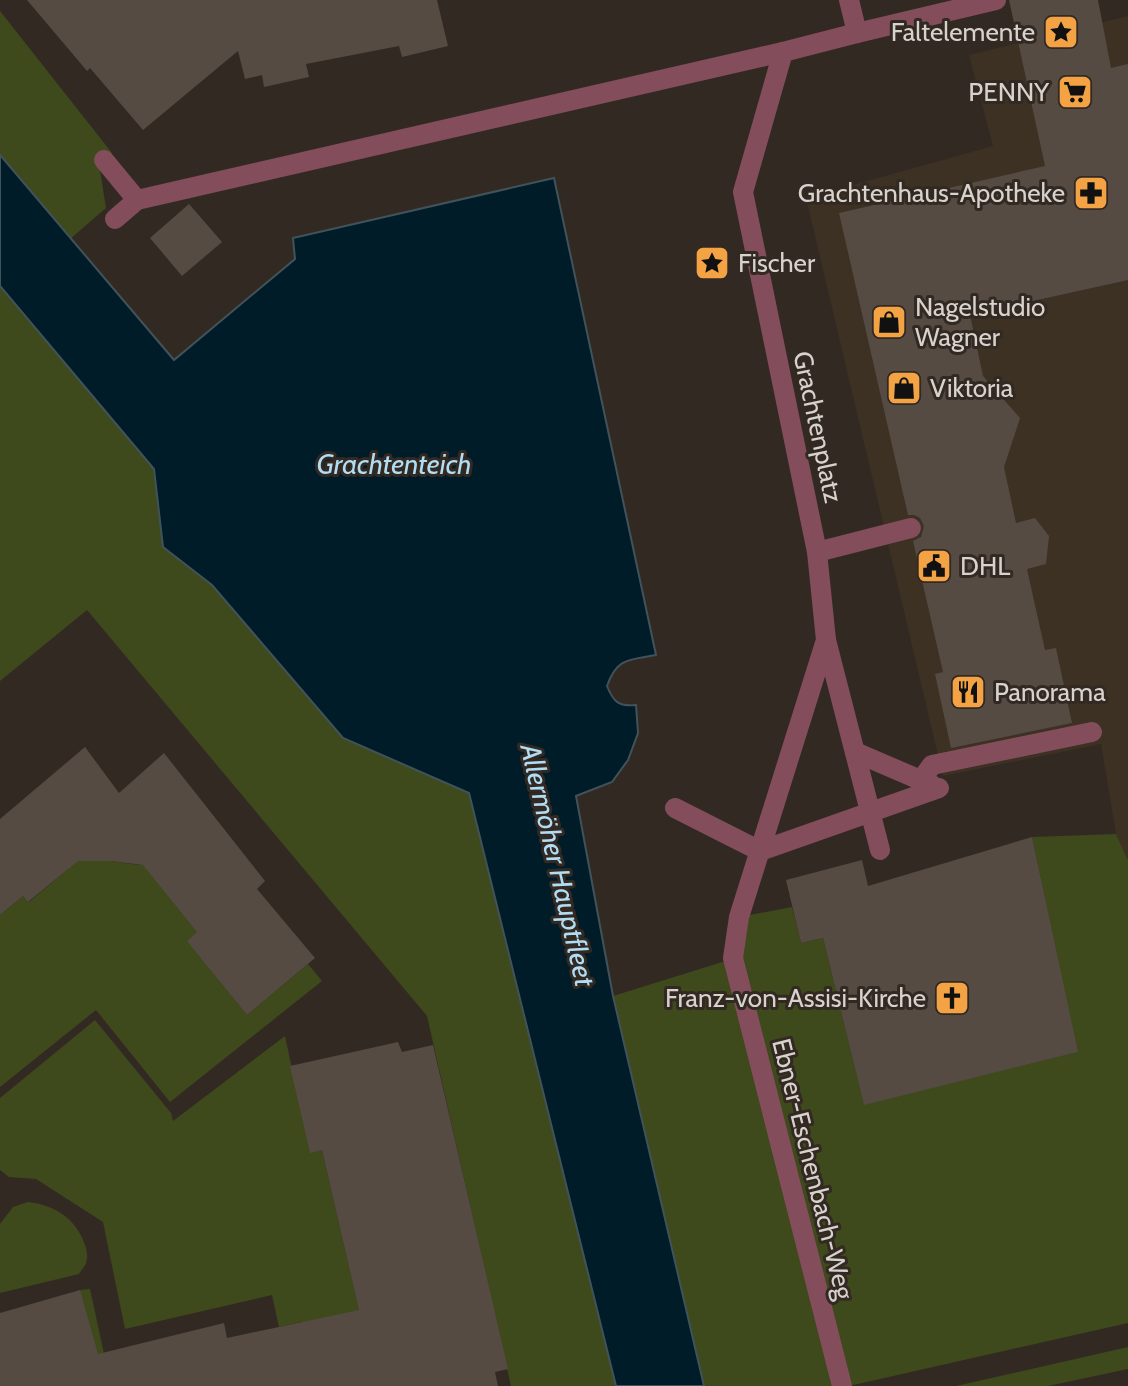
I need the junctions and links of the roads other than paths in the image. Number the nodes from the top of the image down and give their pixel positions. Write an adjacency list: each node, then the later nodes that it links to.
1 (849, 0): 3 (street)
2 (996, 0): 3 (street)
3 (857, 33): 4 (street)
4 (783, 52): 6 (street); 9 (street, Grachtenplatz)
5 (104, 160): 6 (street)
6 (137, 200): 7 (street)
7 (115, 219)
8 (911, 528): 9 (street)
9 (817, 552): 10 (street, Grachtenplatz)
10 (826, 640): 12 (street); 17 (street, Grachtenplatz)
11 (1092, 732): 13 (street)
12 (855, 752): 13 (street); 15 (street)
13 (921, 780): 15 (street)
14 (675, 808): 17 (street)
15 (870, 813): 16 (street); 17 (street)
16 (880, 850)
17 (760, 851): 18 (street, Grachtenplatz)
18 (739, 917): 19 (street, Ebner-Eschenbach-Weg)
19 (842, 1386)

